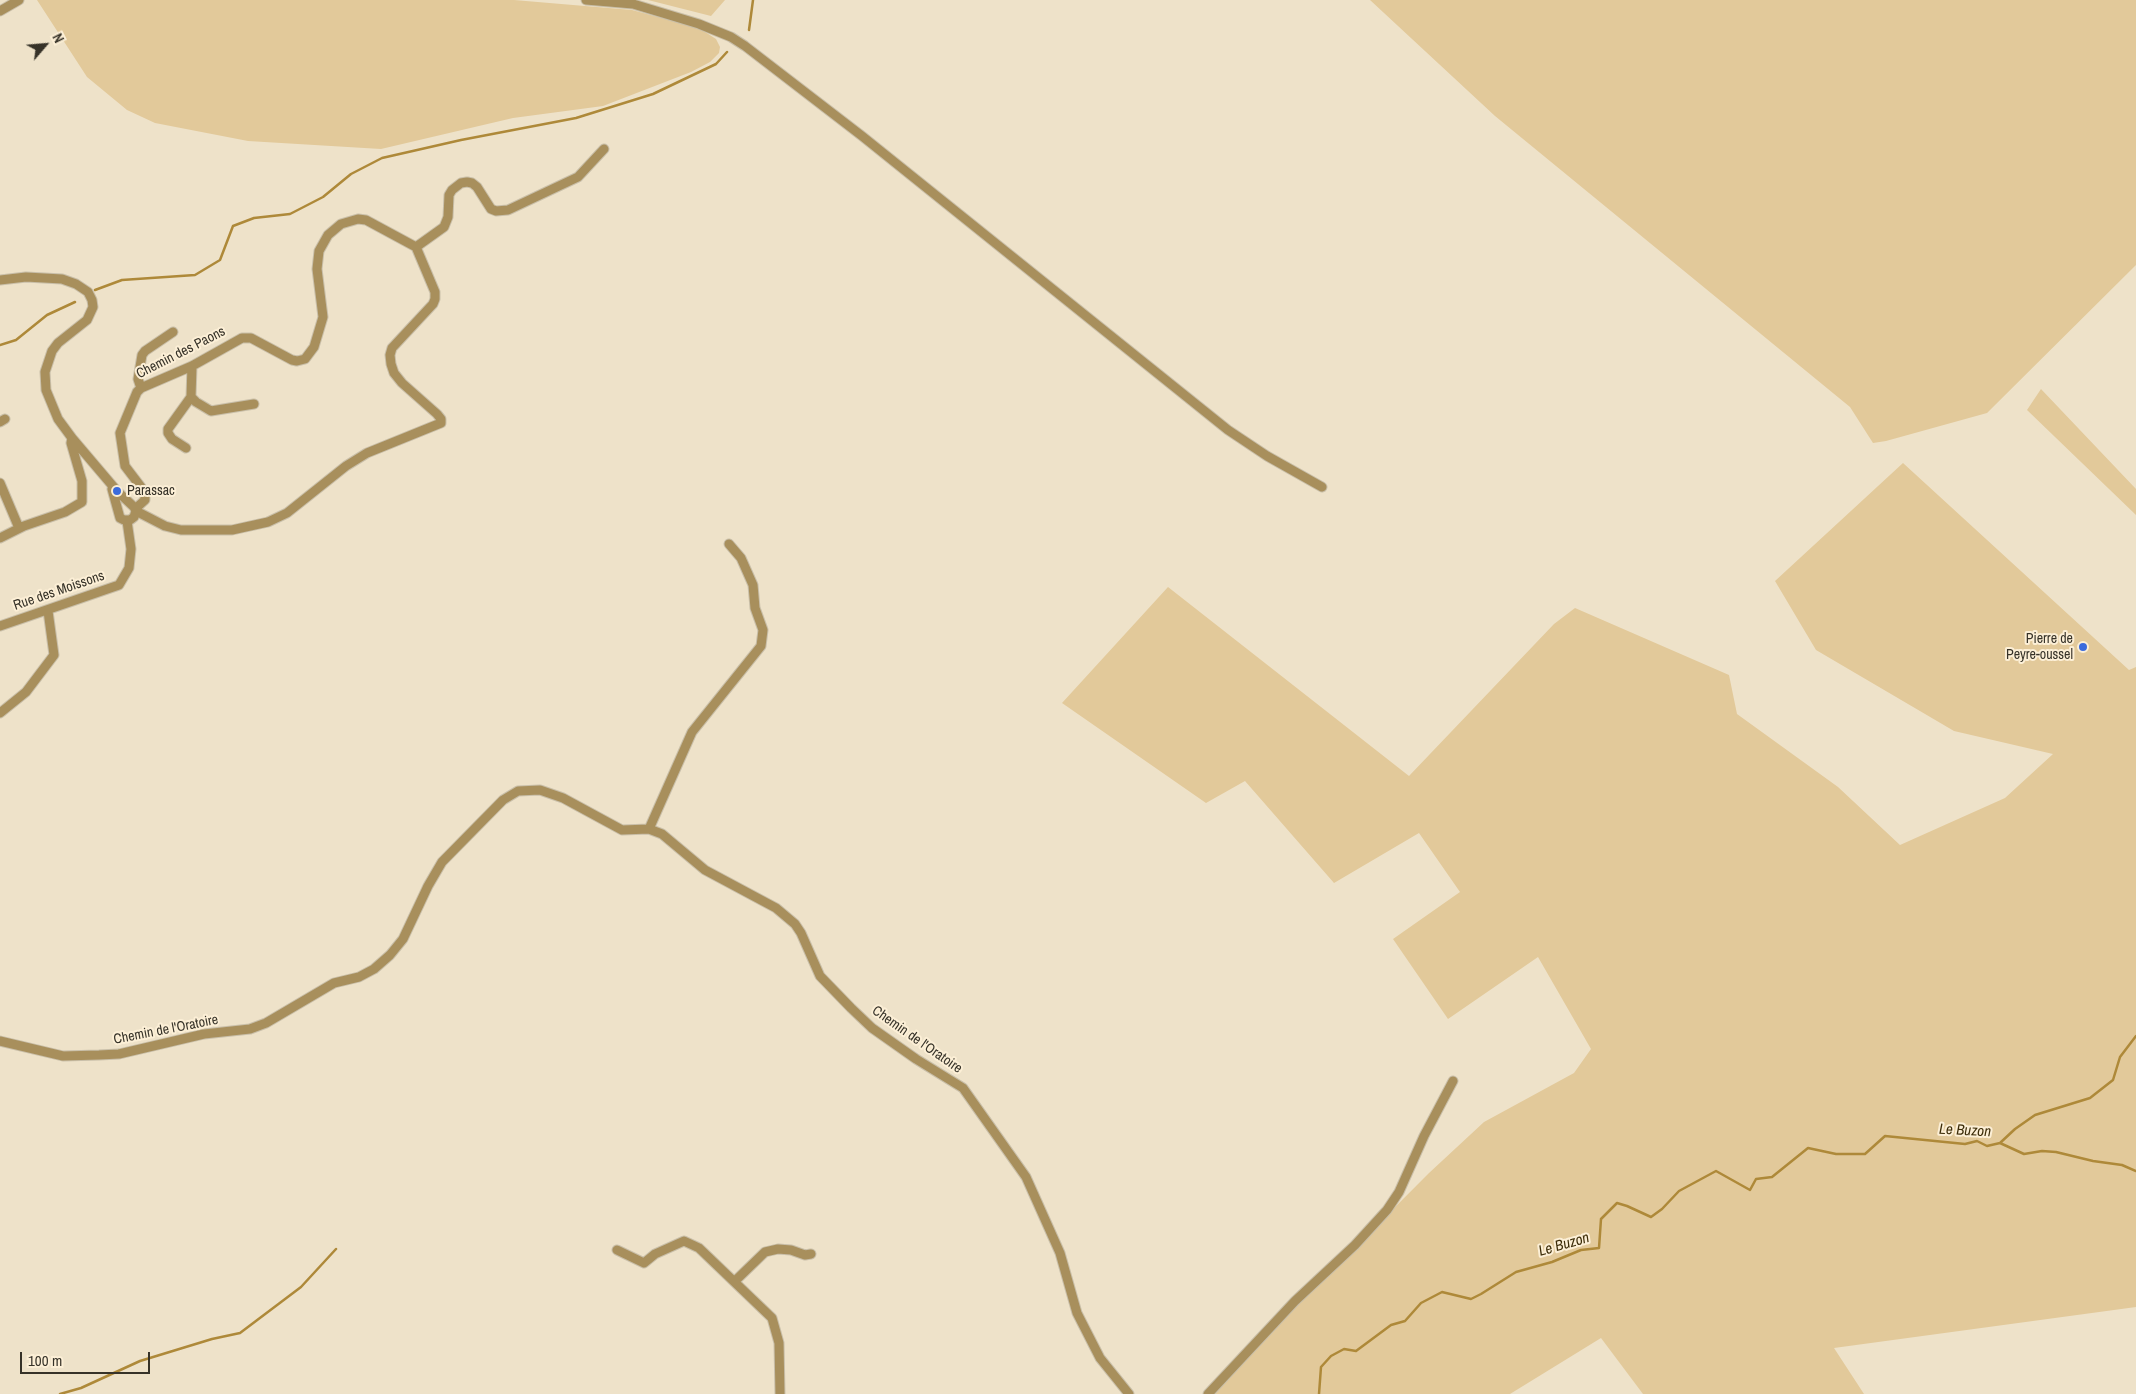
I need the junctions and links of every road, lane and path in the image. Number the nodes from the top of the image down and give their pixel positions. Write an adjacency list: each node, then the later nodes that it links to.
1 (19, 0): 3 (street)
2 (586, 0): 16 (street)
3 (0, 11)
4 (604, 149): 5 (street)
5 (416, 247): 8 (street, Chemin des Paons); 17 (street)
6 (0, 280): 12 (street)
7 (172, 332): 9 (street)
8 (192, 366): 9 (street, Chemin des Paons); 10 (street)
9 (141, 388): 17 (street, Chemin des Paons)
10 (191, 397): 11 (street); 13 (street)
11 (254, 404)
12 (72, 438): 15 (street); 20 (street)
13 (186, 448)
14 (0, 483): 20 (street)
15 (109, 483): 17 (street); 18 (street)
16 (1322, 488)
17 (134, 508): 18 (street); 19 (street)
18 (119, 509): 19 (street)
19 (127, 521): 23 (street, Rue des Moissons)
20 (19, 528): 21 (street)
21 (0, 538)
22 (729, 544): 26 (street)
23 (48, 611): 24 (street, Rue des Moissons); 25 (street)
24 (0, 626)
25 (0, 713)
26 (649, 829): 27 (street, Chemin de l'Oratoire); 33 (street, Chemin de l'Oratoire)
27 (0, 1041)
28 (1453, 1081): 34 (street)
29 (616, 1250): 31 (street)
30 (812, 1254): 31 (street)
31 (735, 1281): 32 (street)
32 (780, 1394)
33 (1129, 1394)
34 (1208, 1394)

